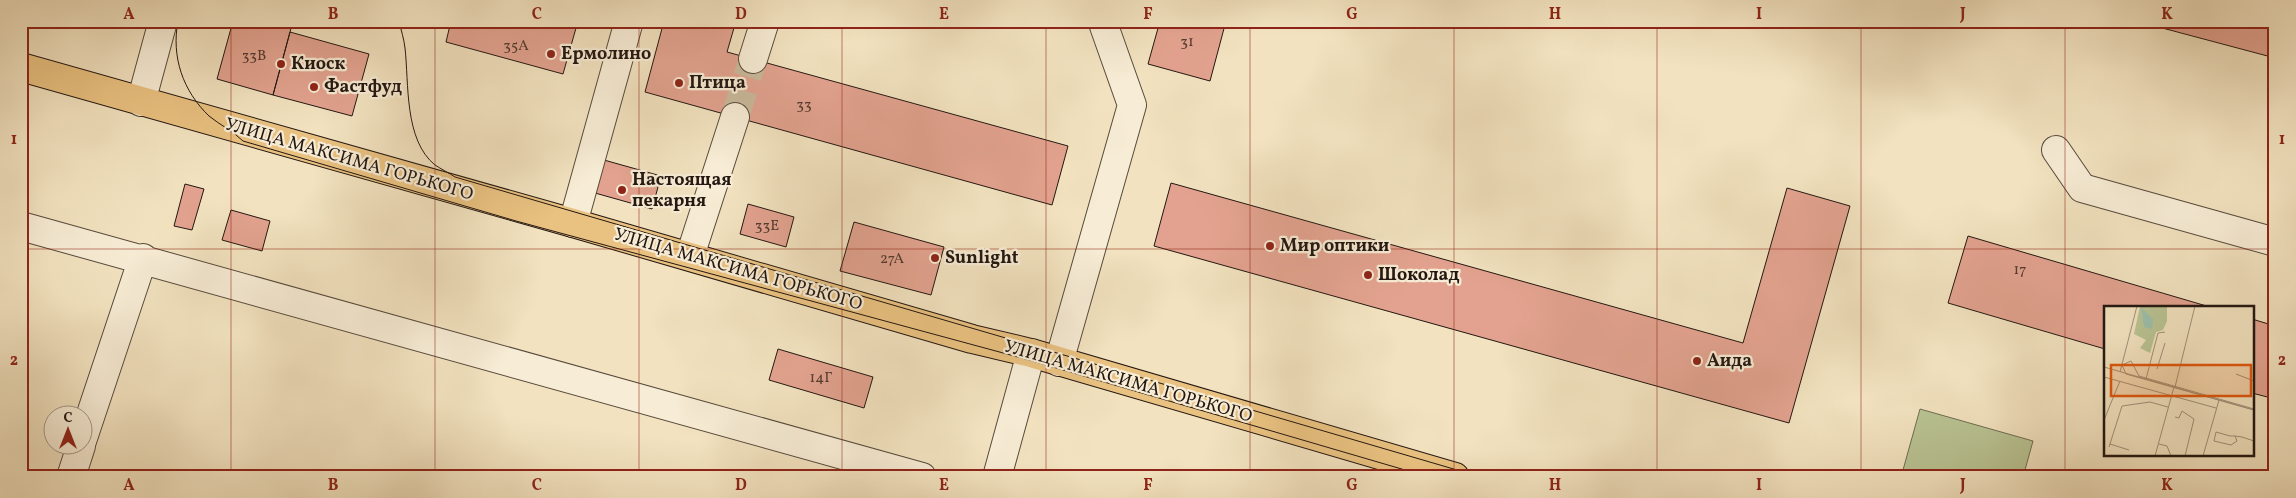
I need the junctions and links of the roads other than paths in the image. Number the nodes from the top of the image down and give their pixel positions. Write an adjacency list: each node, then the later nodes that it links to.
1 (163, 21): 7 (street)
2 (629, 21): 10 (street)
3 (765, 21): 5 (street)
4 (1106, 21): 16 (street)
5 (753, 59)
6 (21, 67): 7 (main road, УЛИЦА МАКСИМА ГОРЬКОГО)
7 (142, 102): 10 (main road, УЛИЦА МАКСИМА ГОРЬКОГО)
8 (735, 117): 13 (street)
9 (2056, 150): 12 (street)
10 (573, 223): 13 (main road, УЛИЦА МАКСИМА ГОРЬКОГО)
11 (21, 226): 14 (street)
12 (2275, 242)
13 (690, 256): 15 (main road, УЛИЦА МАКСИМА ГОРЬКОГО)
14 (143, 258): 17 (street); 20 (street)
15 (1031, 353): 16 (main road, УЛИЦА МАКСИМА ГОРЬКОГО); 21 (street)
16 (1059, 362): 22 (main road, УЛИЦА МАКСИМА ГОРЬКОГО)
17 (92, 411)
18 (78, 456): 19 (street)
19 (71, 477)
20 (922, 477)
21 (996, 477)
22 (1455, 477)

